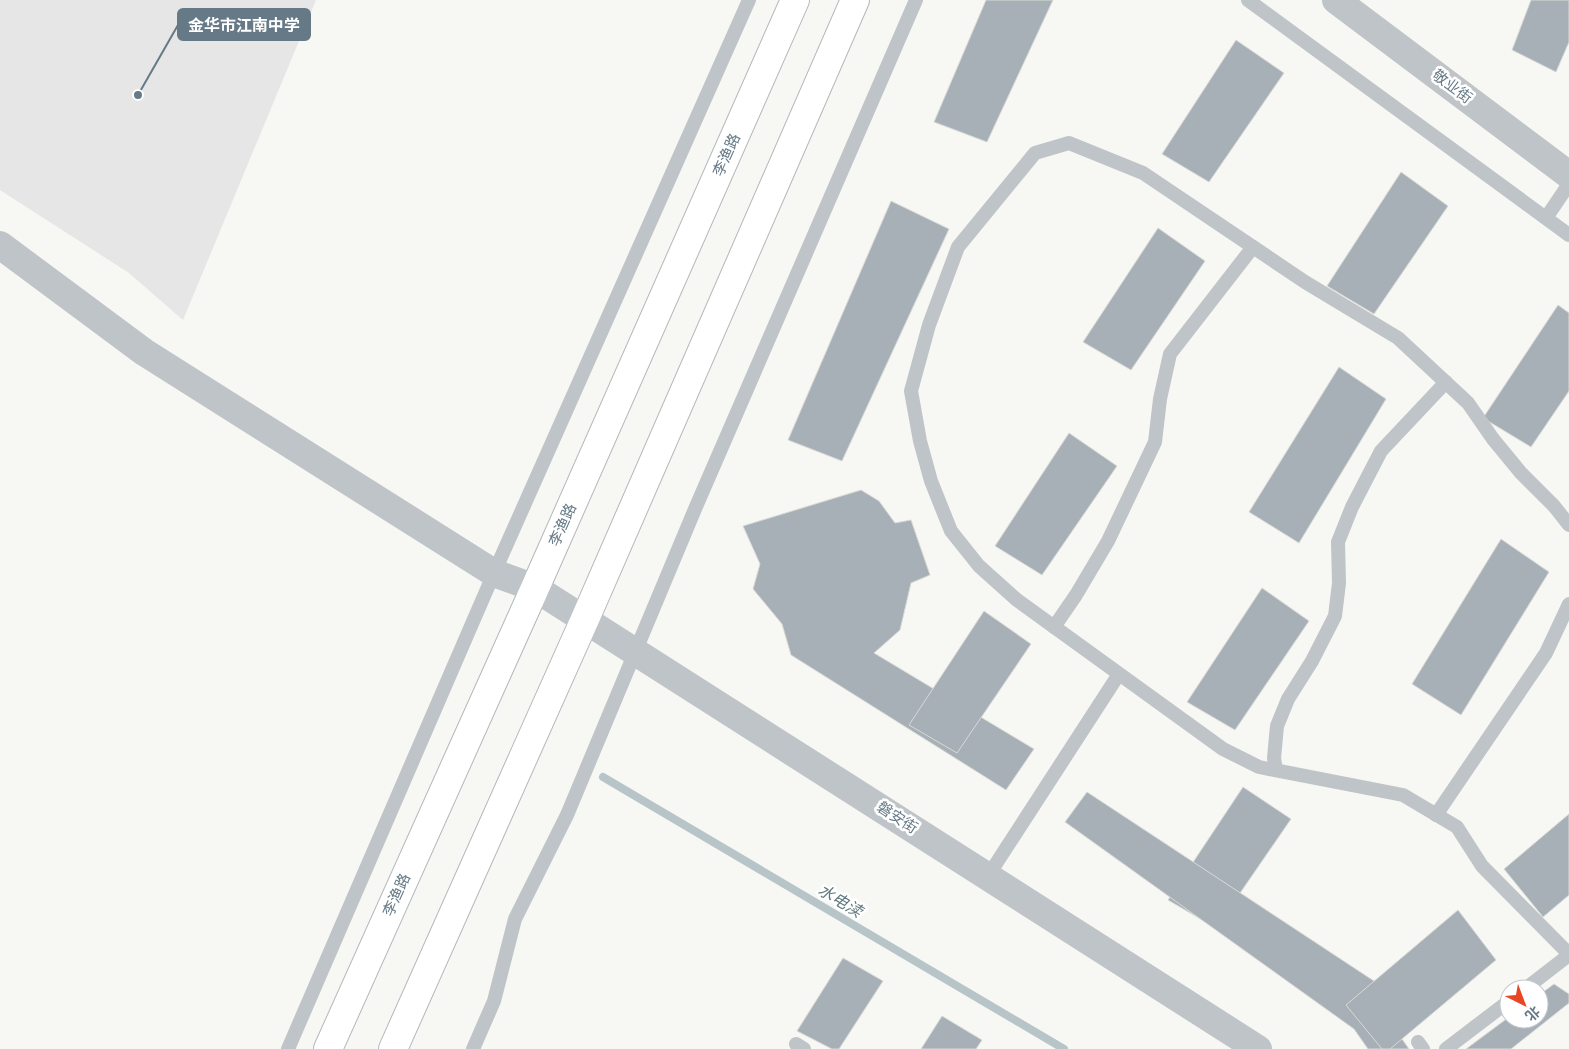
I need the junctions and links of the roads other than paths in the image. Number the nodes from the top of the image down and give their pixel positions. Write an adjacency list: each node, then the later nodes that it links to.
1 (749, 0): 15 (lane)
2 (795, 0): 16 (main road, 李渔路)
3 (855, 0): 18 (main road)
4 (916, 0): 20 (lane)
5 (1248, 0): 9 (lane)
6 (1336, 0): 7 (street, 敬业街)
7 (1569, 175)
8 (1569, 184): 9 (lane)
9 (1546, 218): 10 (lane)
10 (1569, 235)
11 (0, 245): 15 (street, 磐安街)
12 (1253, 247): 13 (lane); 19 (lane); 19 (lane)
13 (1446, 382): 14 (lane); 22 (lane)
14 (1569, 525)
15 (494, 573): 16 (street, 磐安街); 28 (lane)
16 (535, 588): 18 (street, 磐安街); 29 (main road, 李渔路)
17 (1569, 604): 23 (lane)
18 (585, 619): 20 (street, 磐安街); 30 (main road)
19 (1054, 627): 21 (lane)
20 (636, 651): 24 (street, 磐安街); 31 (lane)
21 (1119, 674): 22 (lane); 24 (lane)
22 (1276, 770): 23 (lane)
23 (1436, 815): 25 (lane)
24 (988, 876): 32 (street, 磐安街)
25 (1569, 955): 26 (lane)
26 (1538, 979)
27 (1499, 1009): 33 (lane)
28 (288, 1049)
29 (328, 1049)
30 (393, 1049)
31 (473, 1049)
32 (1258, 1049)
33 (1446, 1049)

